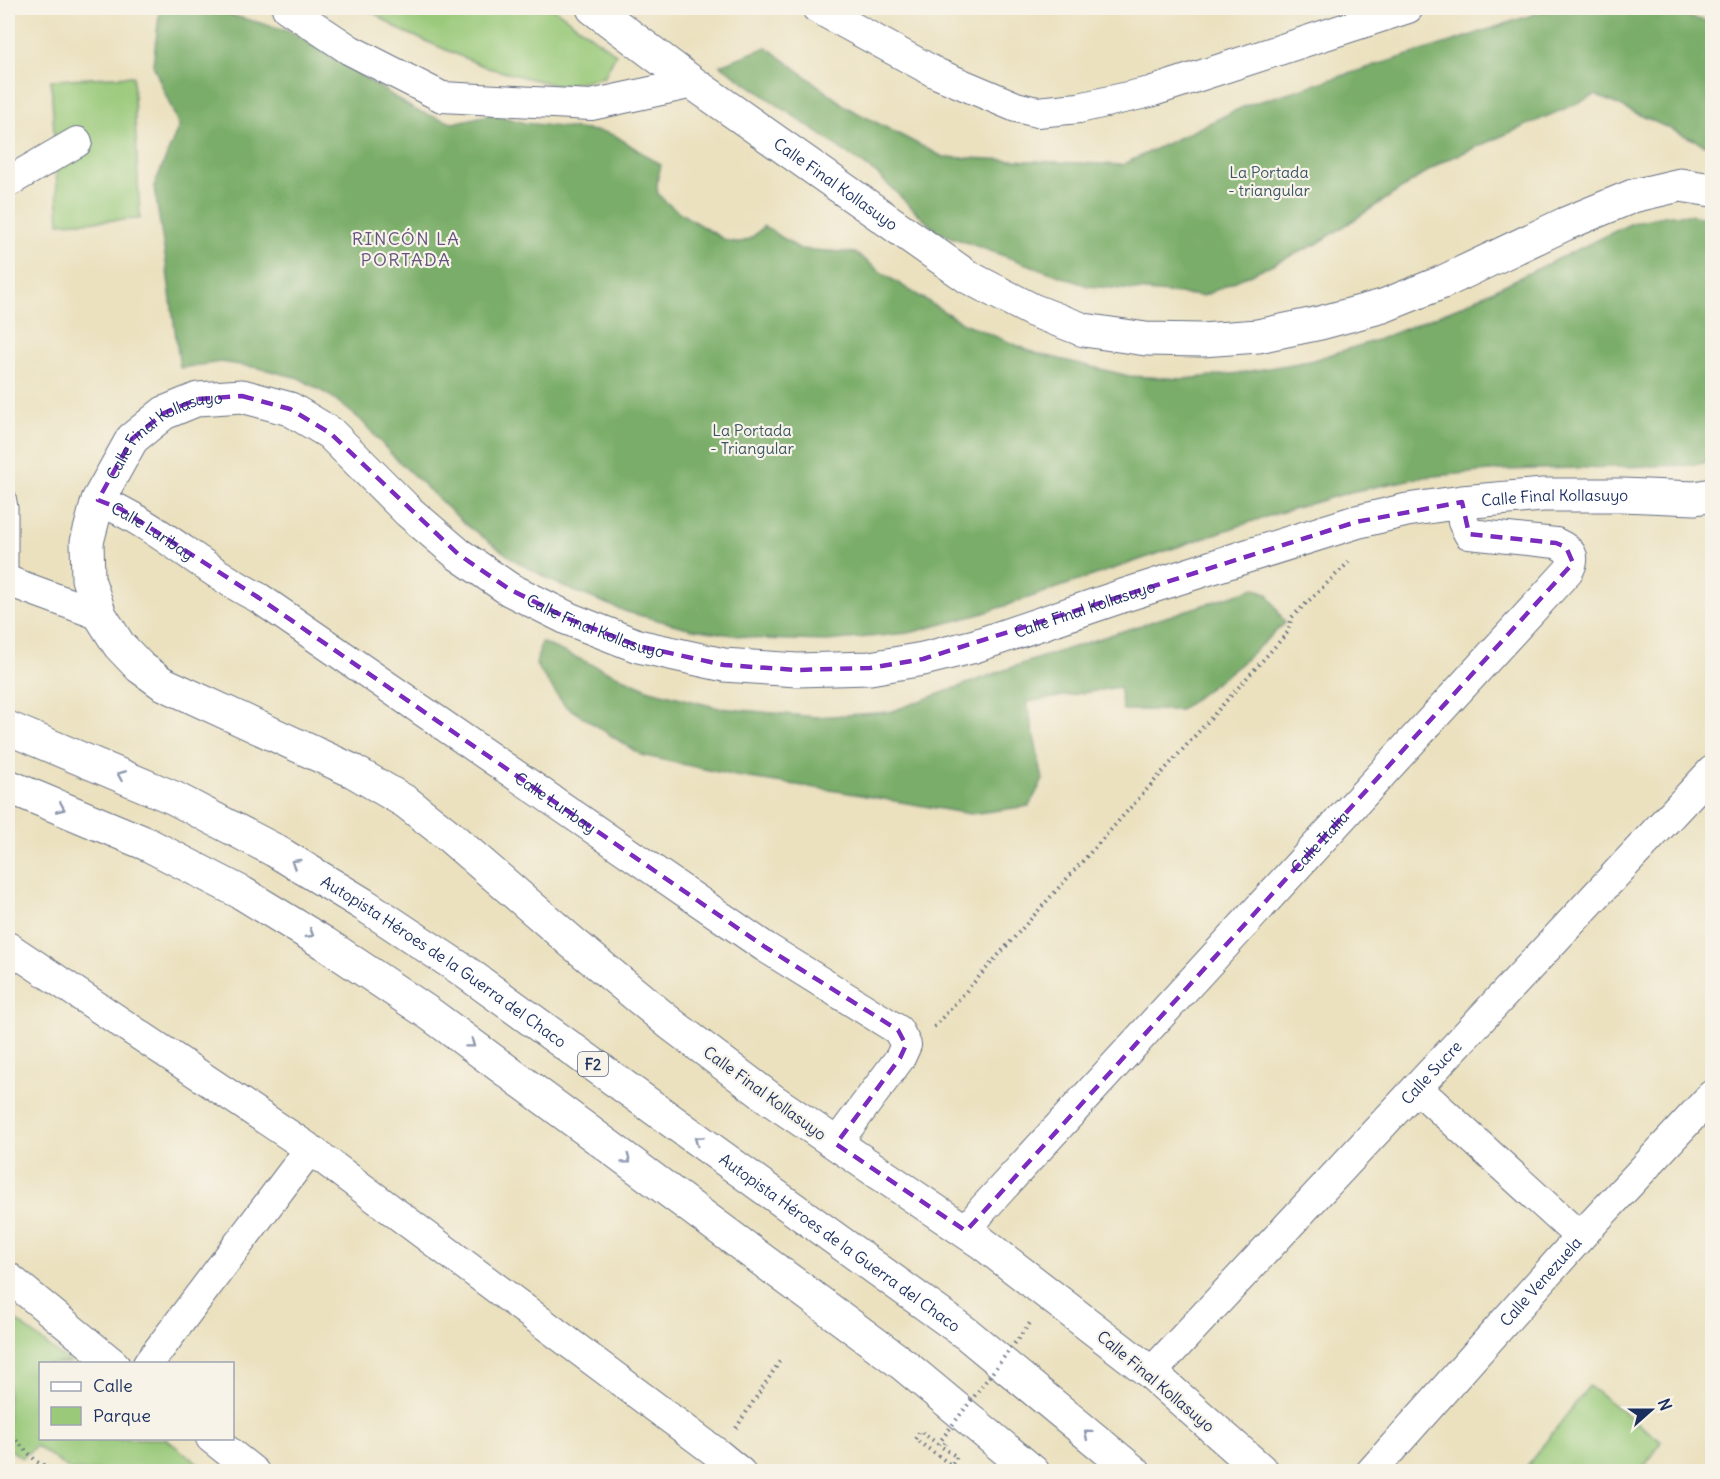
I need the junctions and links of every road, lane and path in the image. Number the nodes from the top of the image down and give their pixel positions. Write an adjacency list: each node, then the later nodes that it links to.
1 (287, 8): 5 (street)
2 (593, 8): 5 (main road, Calle Final Kollasuyo)
3 (817, 8): 4 (street)
4 (1408, 8)
5 (693, 83): 8 (main road, Calle Final Kollasuyo)
6 (77, 142): 7 (street)
7 (8, 182)
8 (1713, 190)
9 (1713, 495): 12 (main road, Calle Final Kollasuyo)
10 (8, 496): 14 (lane)
11 (98, 500): 12 (main road, Calle Final Kollasuyo); 15 (main road, Calle Final Kollasuyo); 20 (street, Calle Luribay)
12 (1462, 502): 25 (street, Calle Italia)
13 (1346, 565): 20 (path)
14 (9, 581): 15 (street)
15 (100, 615): 23 (main road, Calle Final Kollasuyo)
16 (8, 728): 40 (main road, Autopista Héroes de la Guerra del Chaco / F2, one-way to 16)
17 (1713, 771): 21 (street, Calle Sucre)
18 (8, 786): 39 (main road, one-way to 39)
19 (8, 947): 24 (street)
20 (906, 1045): 23 (street)
21 (1417, 1088): 26 (street); 32 (street, Calle Sucre)
22 (1713, 1095): 26 (street, Calle Venezuela)
23 (837, 1144): 25 (main road, Calle Final Kollasuyo)
24 (310, 1149): 31 (street); 36 (street)
25 (966, 1231): 32 (main road, Calle Final Kollasuyo)
26 (1580, 1237): 42 (street, Calle Venezuela)
27 (8, 1277): 30 (street)
28 (1030, 1323): 35 (path, bridge)
29 (782, 1358): 36 (path)
30 (112, 1362)
31 (150, 1362)
32 (1151, 1373): 41 (main road, Calle Final Kollasuyo)
33 (8, 1432): 37 (path)
34 (214, 1440): 38 (street)
35 (940, 1445): 35 (path)
36 (722, 1466)
37 (59, 1472)
38 (254, 1472)
39 (1033, 1472)
40 (1134, 1472)
41 (1263, 1472)
42 (1371, 1472)

